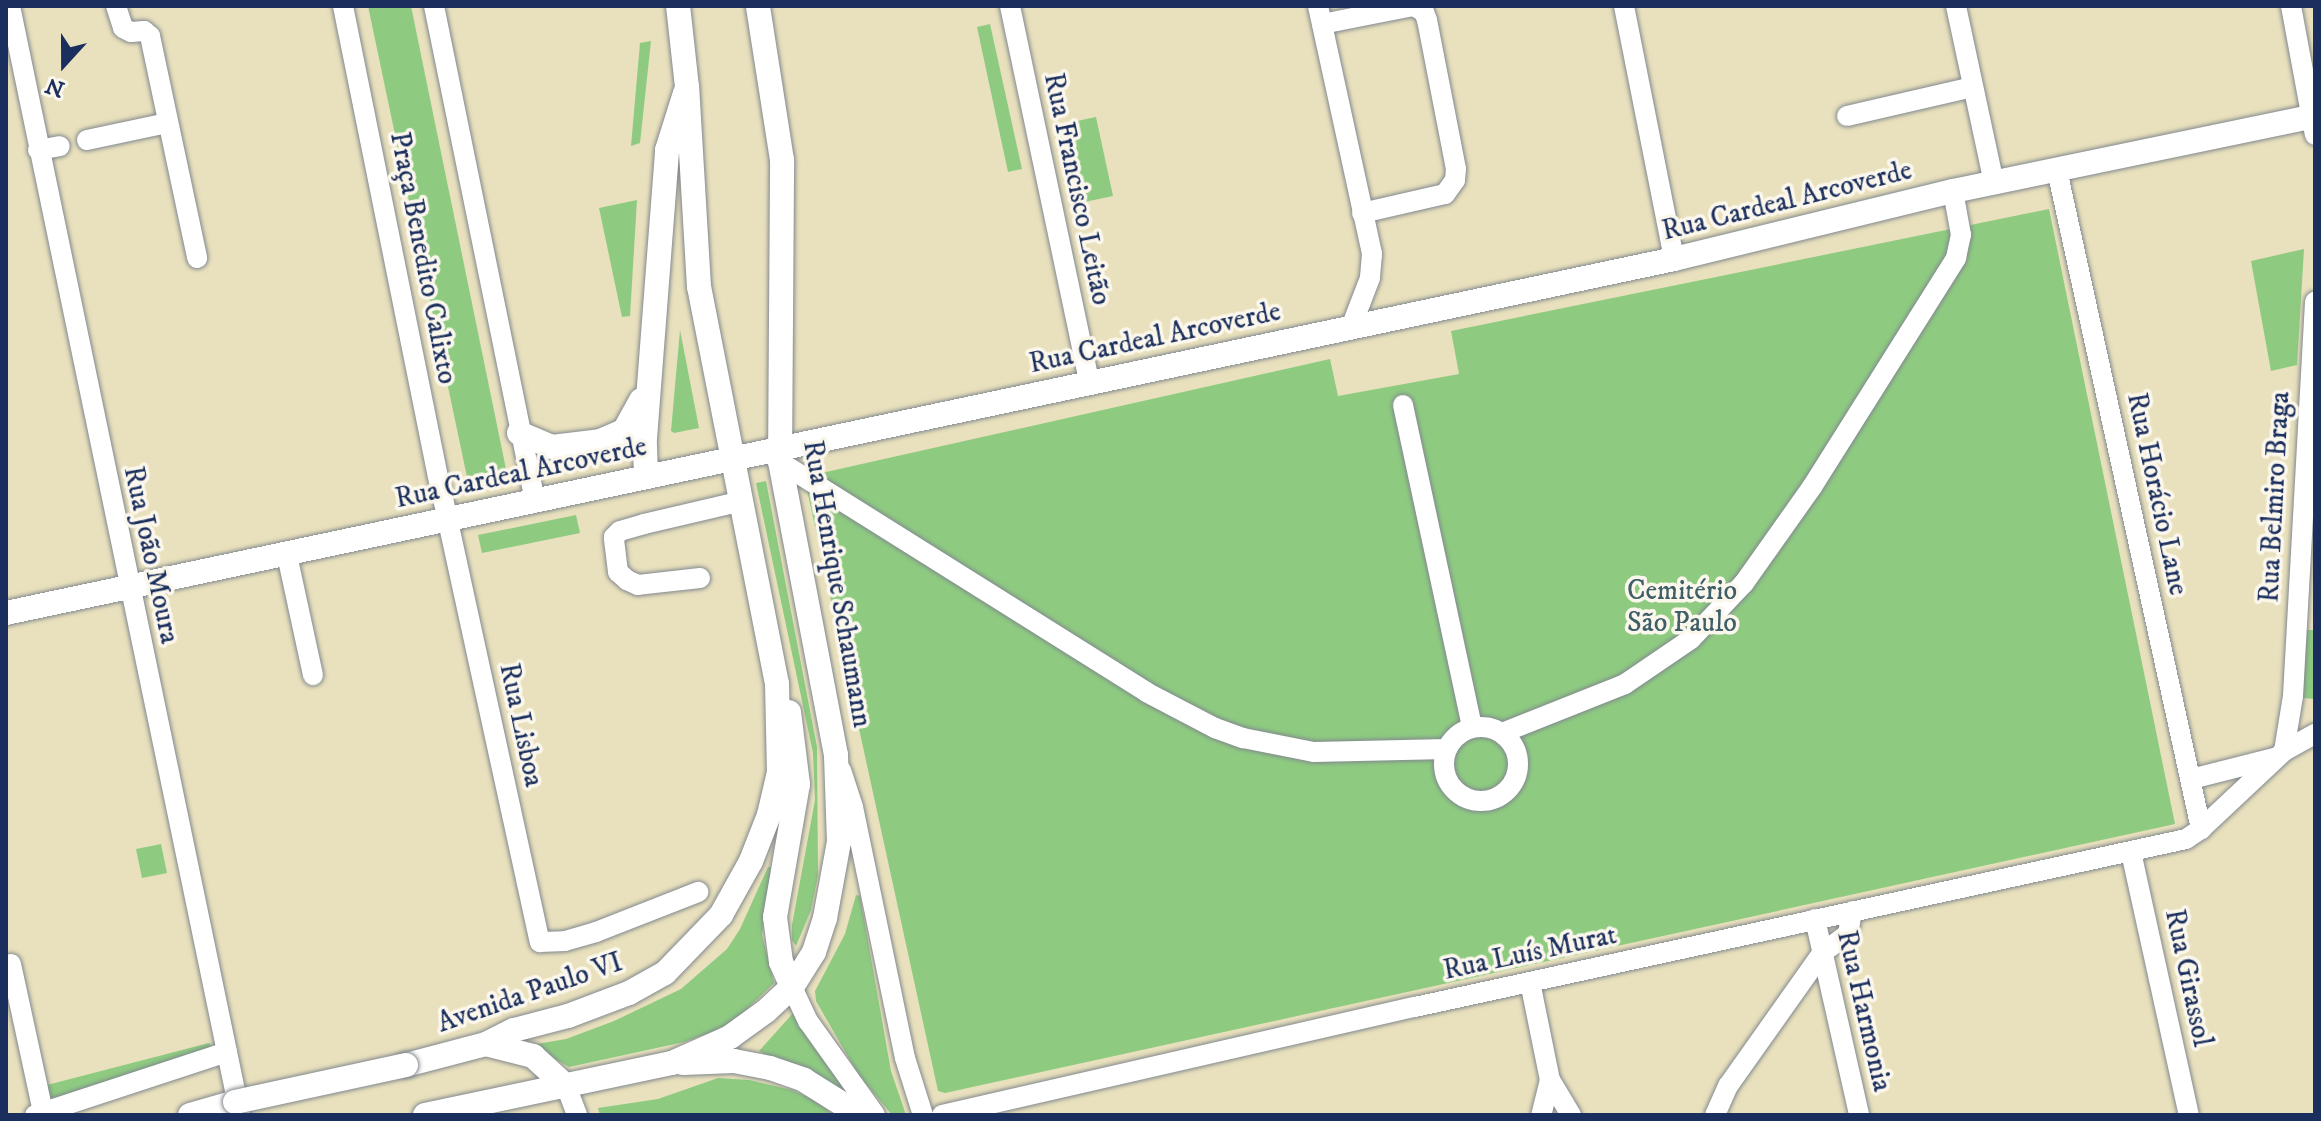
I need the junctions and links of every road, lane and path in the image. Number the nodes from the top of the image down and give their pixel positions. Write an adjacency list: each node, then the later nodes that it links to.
1 (10, 6): 20 (street, Rua João Moura)
2 (116, 6): 16 (street)
3 (343, 6): 38 (street, Praça Benedito Calixto)
4 (434, 6): 32 (street)
5 (678, 6): 13 (main road)
6 (758, 6): 33 (main road, Rua Henrique Schaumann)
7 (1010, 6): 29 (street, Rua Francisco Leitão)
8 (1414, 6): 12 (street); 24 (street)
9 (1624, 6): 26 (street)
10 (1956, 6): 14 (street)
11 (2291, 6): 17 (street)
12 (1320, 15): 24 (street)
13 (687, 87): 30 (main road); 34 (main road)
14 (1973, 87): 15 (street); 22 (street)
15 (1847, 116)
16 (167, 123): 18 (street); 25 (street)
17 (2314, 123): 21 (main road, Rua Cardeal Arcoverde)
18 (87, 140)
19 (60, 146): 20 (street)
20 (38, 150): 41 (street, Rua João Moura)
21 (2057, 170): 22 (main road, Rua Cardeal Arcoverde); 53 (street, Rua Horácio Lane)
22 (1994, 183): 23 (main road, Rua Cardeal Arcoverde)
23 (1953, 191): 26 (main road, Rua Cardeal Arcoverde); 48 (street)
24 (1362, 213): 28 (street)
25 (197, 258)
26 (1674, 259): 28 (main road, Rua Cardeal Arcoverde)
27 (2315, 302): 45 (street, Rua Belmiro Braga)
28 (1352, 325): 29 (main road, Rua Cardeal Arcoverde)
29 (1090, 384): 33 (main road, Rua Cardeal Arcoverde)
30 (648, 392): 32 (main road); 35 (main road)
31 (1403, 405): 47 (street)
32 (519, 433): 36 (street)
33 (780, 455): 34 (main road, Rua Cardeal Arcoverde); 50 (street); 52 (main road, Rua Henrique Schaumann)
34 (733, 457): 35 (main road, Rua Cardeal Arcoverde); 37 (main road)
35 (646, 476): 36 (main road, Rua Cardeal Arcoverde)
36 (535, 501): 38 (main road, Rua Cardeal Arcoverde)
37 (742, 501): 40 (street); 44 (main road)
38 (448, 520): 39 (main road, Rua Cardeal Arcoverde); 56 (street, Rua Lisboa)
39 (287, 555): 41 (main road, Rua Cardeal Arcoverde); 43 (street)
40 (700, 578)
41 (129, 587): 42 (main road, Rua Cardeal Arcoverde); 66 (street, Rua João Moura)
42 (6, 613)
43 (313, 675)
44 (777, 684): 64 (main road); 65 (main road, Avenida Paulo VI)
45 (2293, 696): 46 (street); 51 (street, Rua Belmiro Braga)
46 (2315, 722)
47 (1472, 728): 48 (street); 50 (street)
48 (1502, 733): 50 (street)
49 (2315, 734): 51 (street)
50 (1447, 749)
51 (2281, 754): 53 (street); 54 (street)
52 (836, 755): 64 (main road); 79 (street, Rua Henrique Schaumann)
53 (2191, 779): 54 (street, Rua Horácio Lane)
54 (2201, 829): 55 (street, Rua Luís Murat)
55 (2131, 852): 57 (street, Rua Luís Murat); 84 (street, Rua Girassol)
56 (698, 892)
57 (1922, 895): 58 (street, Rua Luís Murat); 60 (street)
58 (1852, 911): 59 (street, Rua Luís Murat); 60 (street)
59 (1815, 919): 61 (street, Rua Harmonia); 63 (street, Rua Luís Murat)
60 (1848, 934): 61 (street)
61 (1822, 953): 71 (street, Rua Harmonia); 83 (street)
62 (11, 964): 72 (street)
63 (1530, 982): 68 (street); 80 (street, Rua Luís Murat)
64 (792, 987): 67 (main road); 78 (street)
65 (486, 1044): 69 (main road); 73 (main road, Avenida Paulo VI, bridge)
66 (227, 1052): 72 (street); 74 (street, Rua João Moura)
67 (672, 1063): 69 (main road); 77 (main road)
68 (1550, 1080): 81 (street); 82 (street)
69 (566, 1086): 70 (main road); 76 (street)
70 (524, 1105): 75 (main road)
71 (1854, 1112)
72 (39, 1113)
73 (190, 1115)
74 (240, 1115)
75 (425, 1115)
76 (577, 1115)
77 (860, 1115)
78 (875, 1115)
79 (923, 1115)
80 (942, 1115)
81 (1541, 1115)
82 (1571, 1115)
83 (1715, 1115)
84 (2189, 1115)

